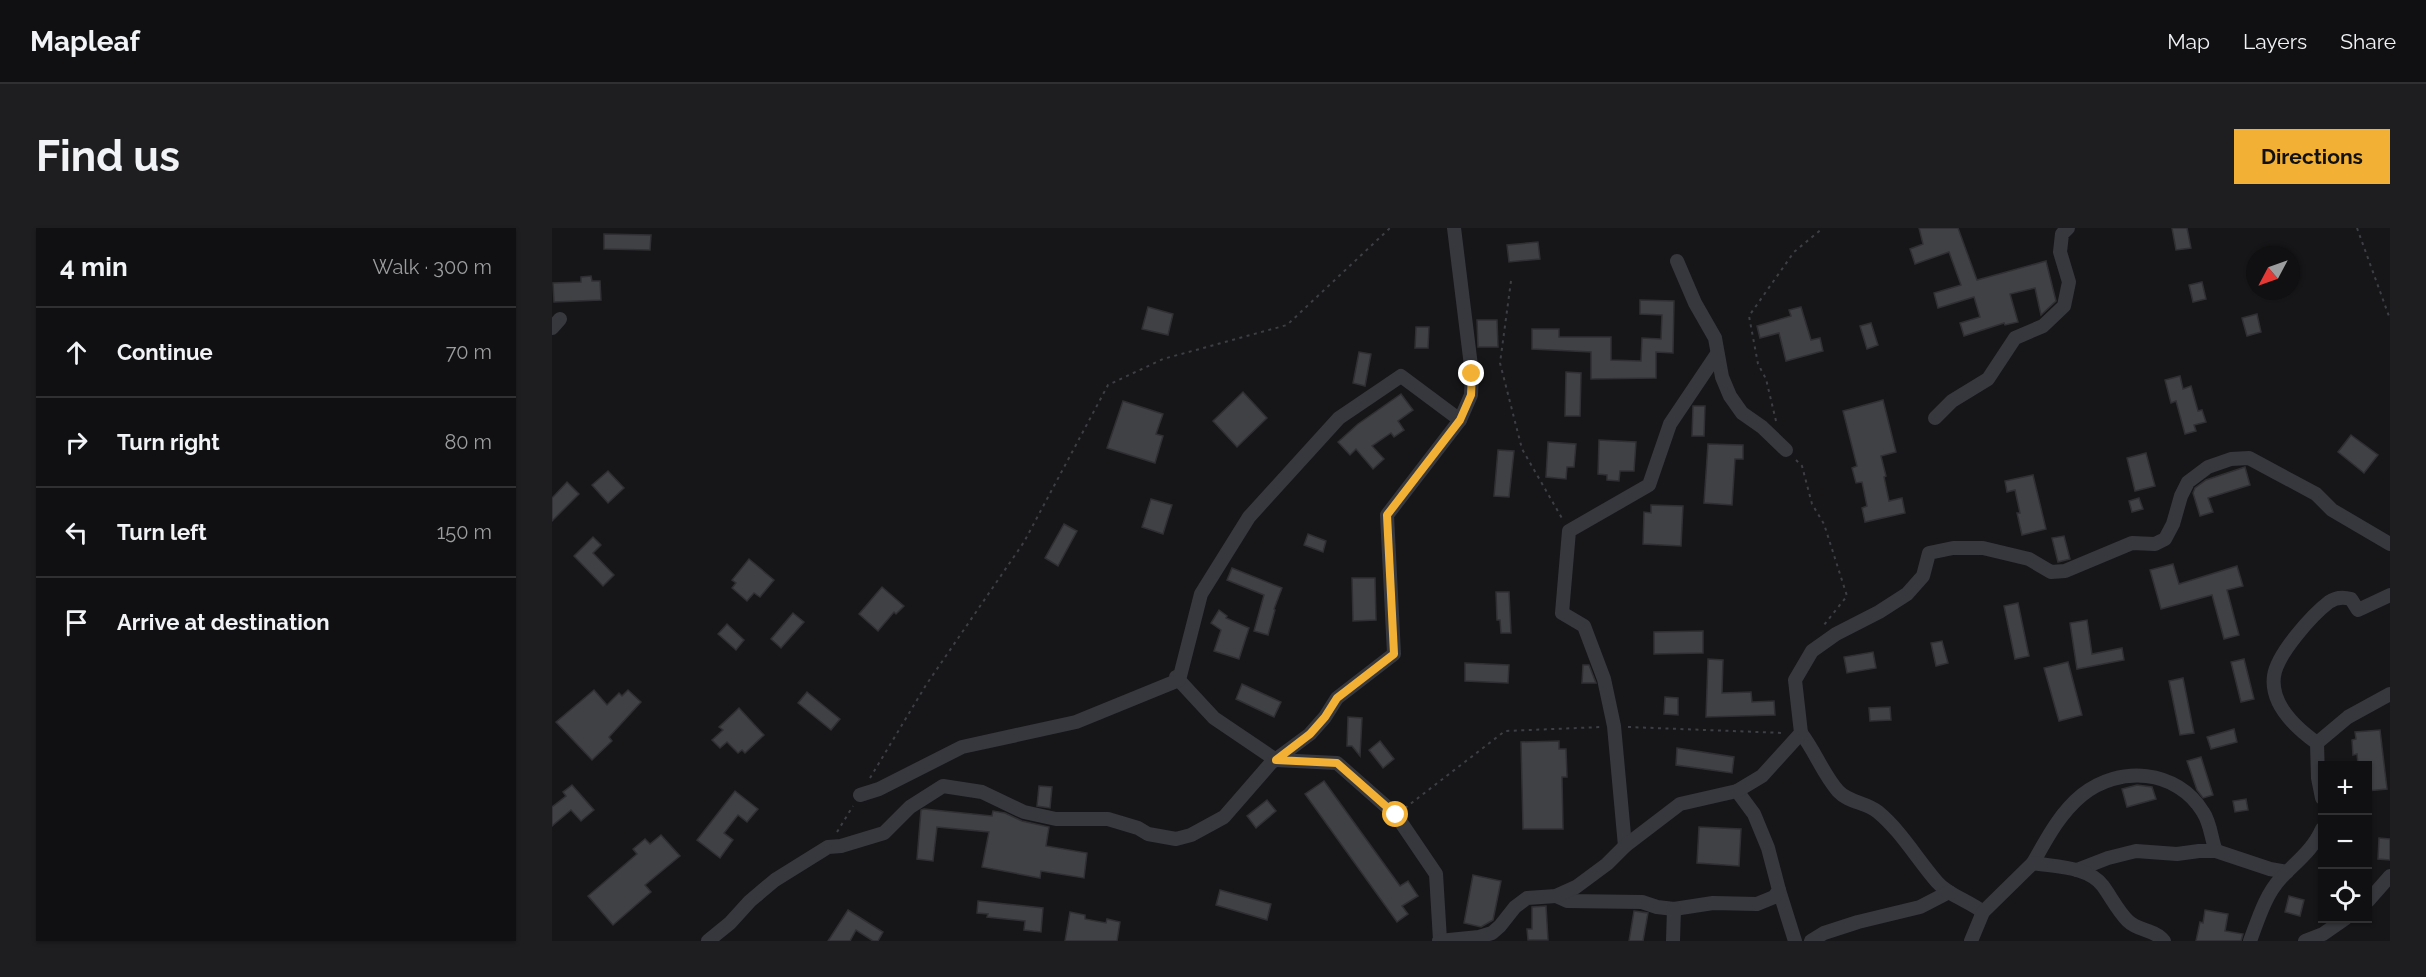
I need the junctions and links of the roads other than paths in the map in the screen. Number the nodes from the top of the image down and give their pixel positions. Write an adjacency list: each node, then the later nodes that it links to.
1 (1454, 228): 6 (street)
2 (2068, 228): 5 (street)
3 (1677, 261): 4 (street)
4 (1717, 354): 7 (street); 19 (street)
5 (1935, 417)
6 (1460, 420): 10 (street); 14 (street)
7 (1786, 450)
8 (2390, 544): 12 (street)
9 (2390, 595): 13 (street)
10 (1178, 679): 14 (street); 17 (street)
11 (2390, 694): 13 (street)
12 (1801, 733): 16 (street); 26 (street)
13 (2317, 743): 15 (street)
14 (1276, 760): 34 (street); 35 (street)
15 (2318, 778)
16 (1737, 791): 19 (street); 25 (street)
17 (860, 795)
18 (2318, 836): 23 (street)
19 (1625, 846): 27 (street)
20 (2216, 851): 21 (street); 22 (street); 23 (street)
21 (2033, 862): 22 (street); 31 (street)
22 (2078, 870): 40 (street)
23 (2288, 872): 41 (street)
24 (2390, 876): 28 (street)
25 (1779, 890): 29 (street); 32 (street)
26 (1949, 892): 31 (street); 38 (street)
27 (1556, 896): 30 (street); 34 (street)
28 (2372, 896)
29 (1757, 904): 30 (street); 32 (street)
30 (1674, 909): 36 (street)
31 (1983, 912): 39 (street)
32 (1786, 917): 37 (street)
33 (2339, 923): 42 (street)
34 (1439, 940)
35 (708, 941)
36 (1673, 941)
37 (1795, 941)
38 (1811, 941)
39 (1971, 941)
40 (2164, 941)
41 (2250, 941)
42 (2305, 941)

